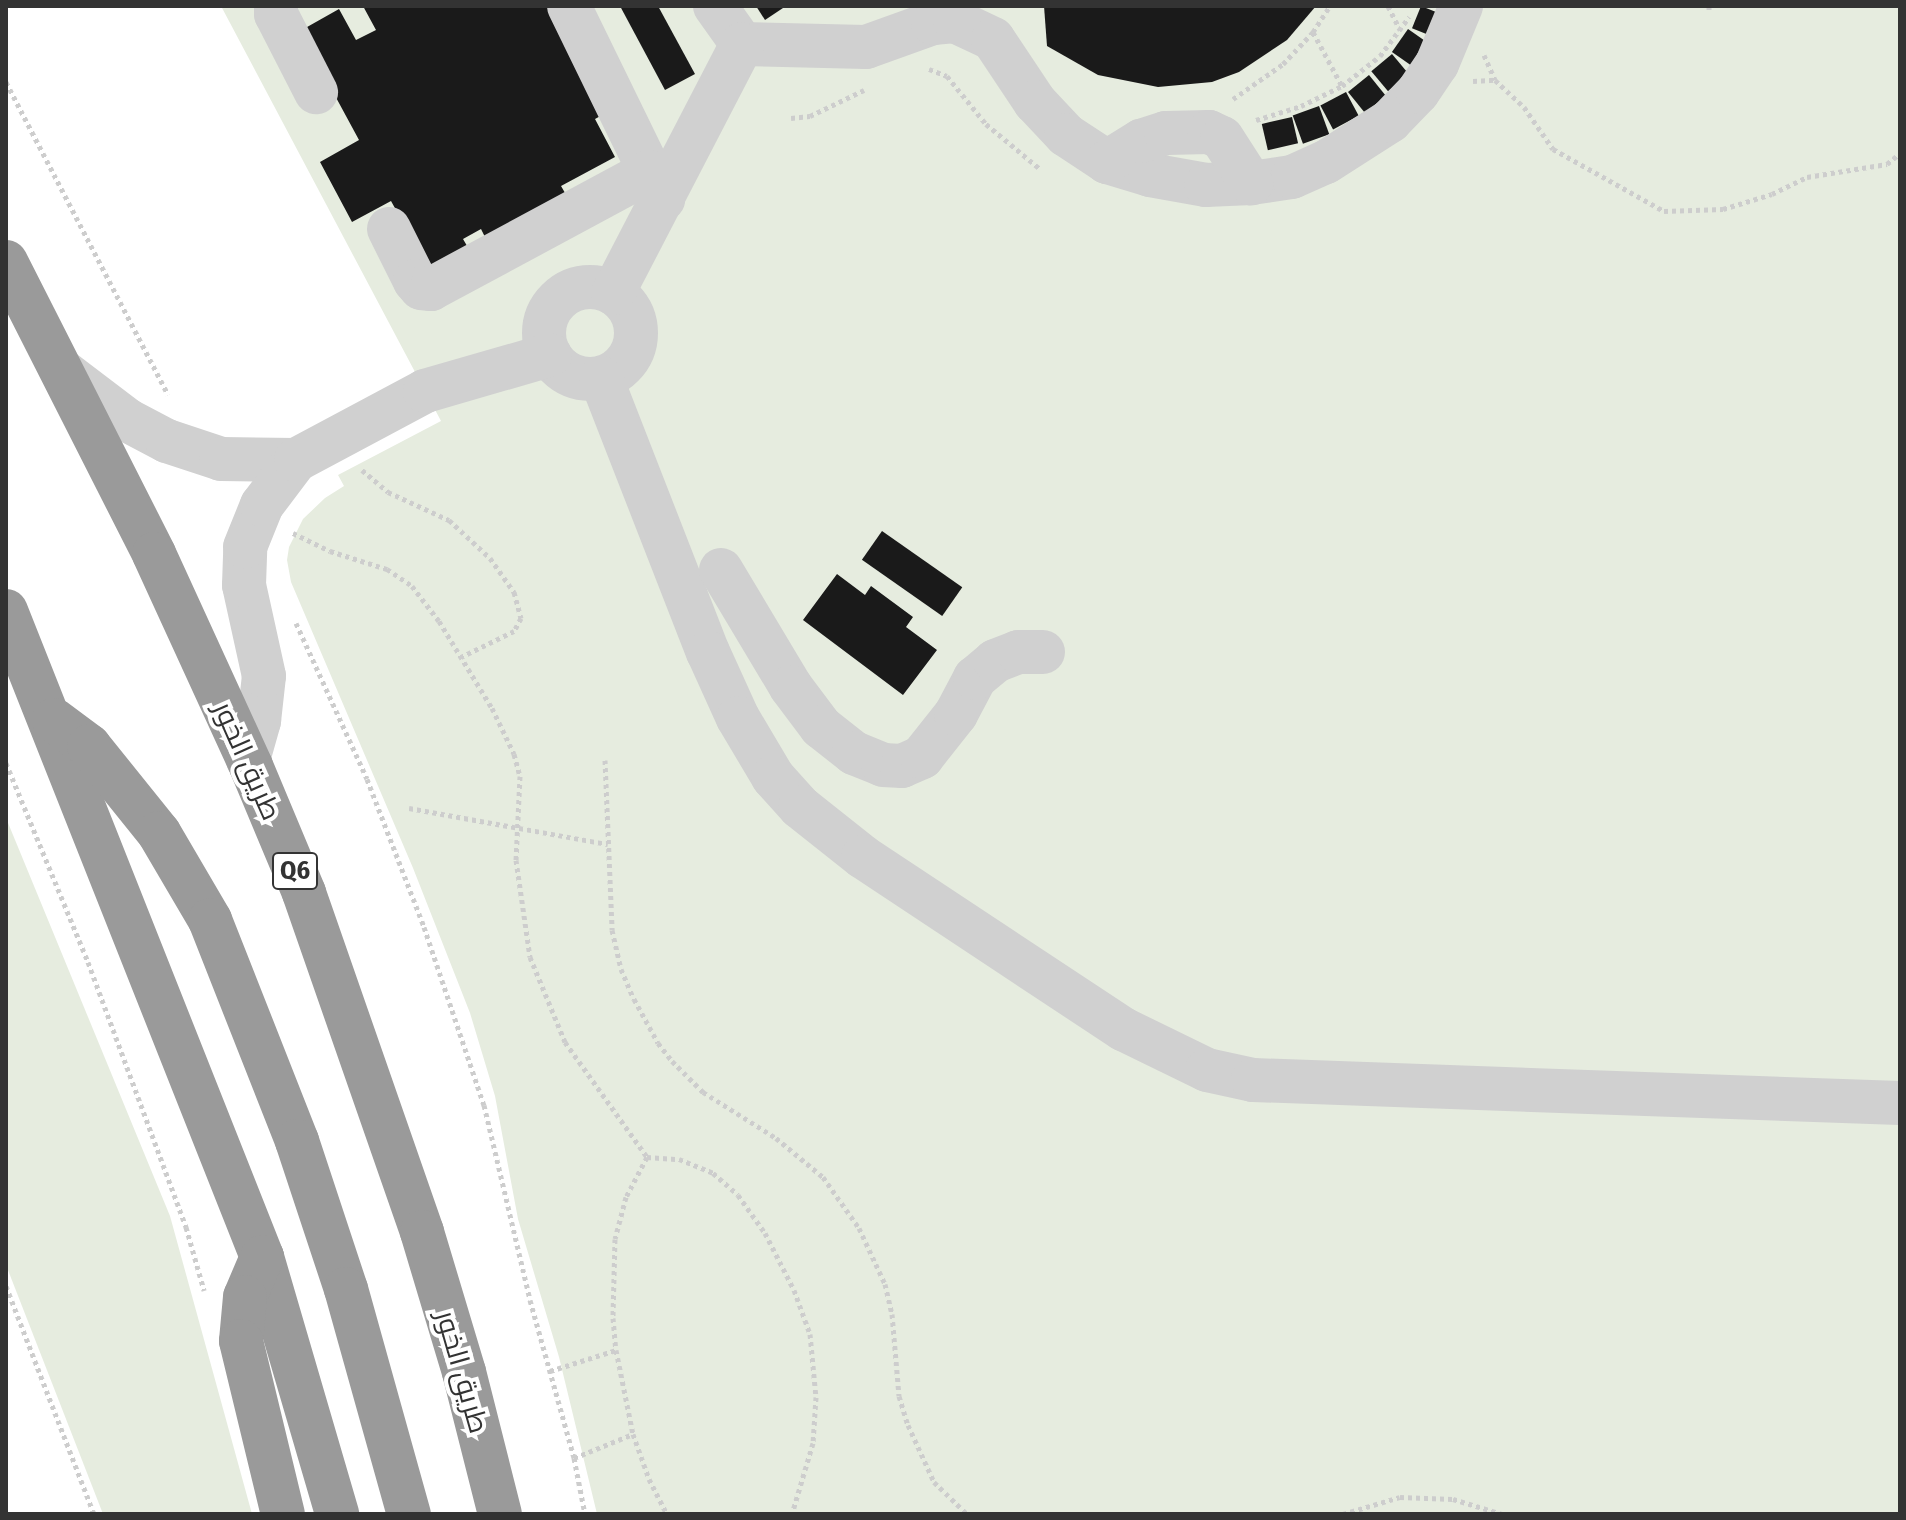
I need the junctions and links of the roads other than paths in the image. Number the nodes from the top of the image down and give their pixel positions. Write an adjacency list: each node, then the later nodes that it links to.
1 (276, 6): 6 (street)
2 (569, 6): 9 (street)
3 (715, 6): 5 (street)
4 (1461, 6): 8 (street)
5 (742, 44): 7 (street); 9 (street)
6 (316, 92)
7 (1107, 162): 8 (street); 8 (street)
8 (1251, 183)
9 (656, 186): 10 (street); 12 (street)
10 (389, 229)
11 (6, 262): 14 (highway, طريق الخور / Q6)
12 (613, 293): 13 (street); 15 (street)
13 (550, 355): 15 (street); 16 (street)
14 (64, 372): 16 (street); 22 (highway, طريق الخور / Q6)
15 (601, 378): 23 (street)
16 (296, 460): 22 (street)
17 (721, 570): 21 (street)
18 (6, 611): 20 (highway)
19 (1043, 652): 21 (street)
20 (48, 716): 25 (highway); 28 (highway)
21 (821, 727): 23 (street)
22 (248, 760): 29 (highway, طريق الخور / Q6)
23 (773, 777): 24 (street)
24 (1900, 1103)
25 (262, 1257): 26 (highway); 27 (highway)
26 (283, 1514)
27 (337, 1514)
28 (409, 1514)
29 (500, 1514)

